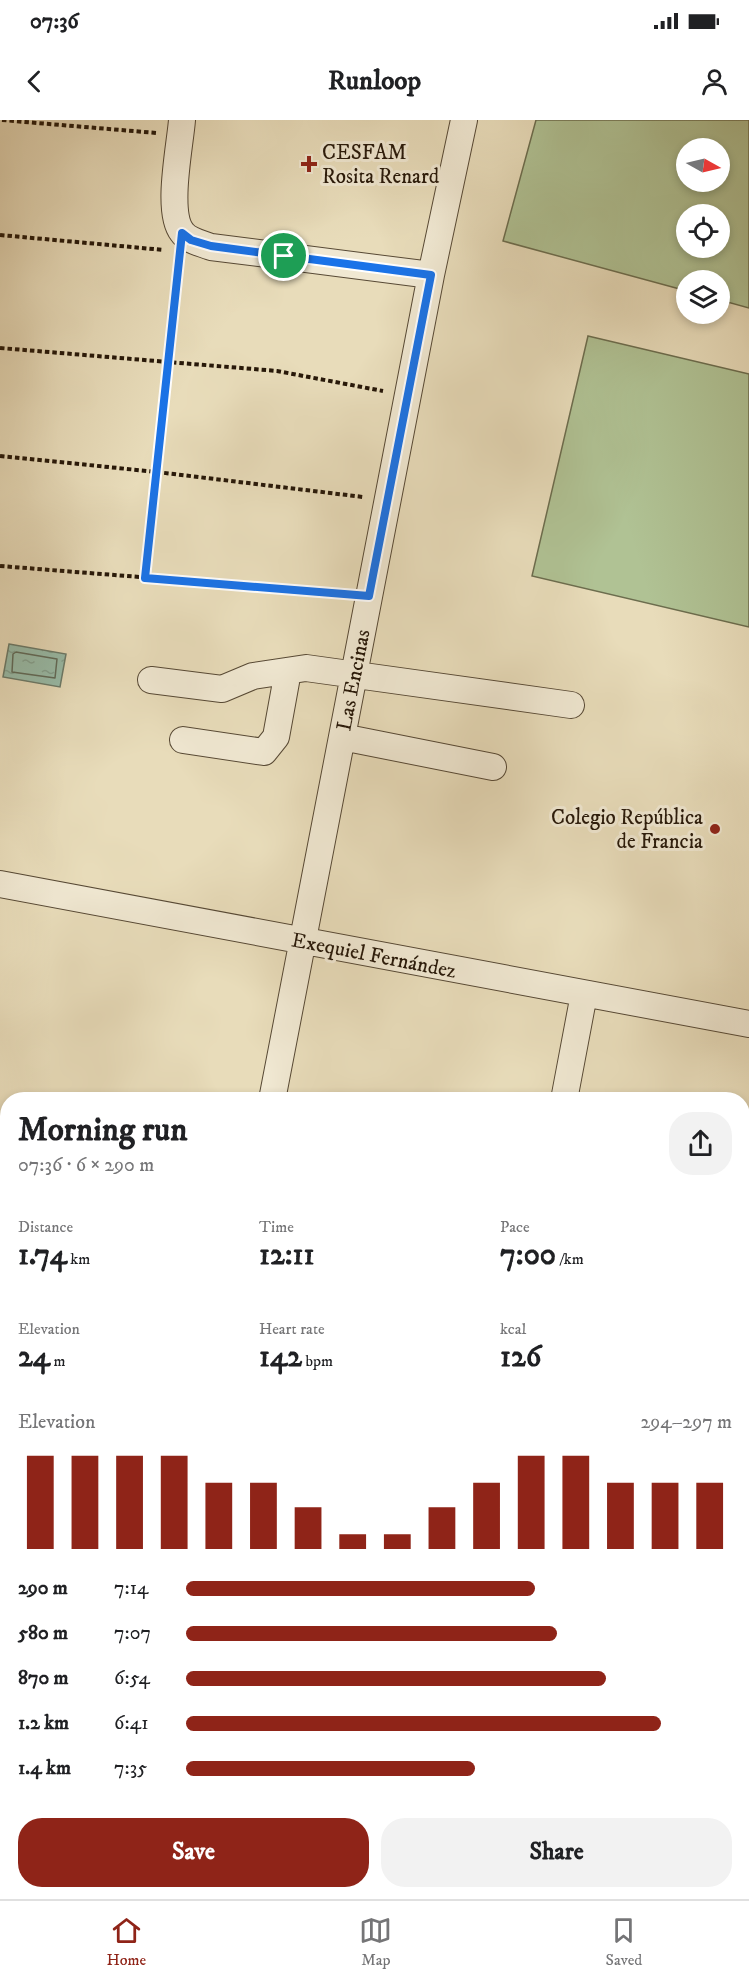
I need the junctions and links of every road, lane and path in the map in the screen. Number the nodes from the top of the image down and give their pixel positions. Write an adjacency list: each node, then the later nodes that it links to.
1 (2, 120): 4 (path)
2 (182, 120): 5 (street)
3 (465, 120): 8 (street, Las Encinas)
4 (152, 132)
5 (182, 233): 8 (street); 10 (path)
6 (0, 235): 7 (path)
7 (155, 249)
8 (431, 275): 11 (street, Las Encinas)
9 (0, 348): 10 (path)
10 (168, 362): 11 (path); 13 (path)
11 (408, 396): 14 (street, Las Encinas)
12 (0, 456): 13 (path)
13 (157, 472): 14 (path); 16 (path)
14 (388, 500): 17 (street, Las Encinas)
15 (0, 566): 16 (path)
16 (145, 578): 17 (path)
17 (369, 596): 19 (street, Las Encinas)
18 (288, 671): 19 (street); 20 (street); 23 (street)
19 (355, 673): 21 (street); 22 (street, Las Encinas)
20 (151, 680)
21 (571, 705)
22 (342, 737): 24 (street); 26 (street, Las Encinas)
23 (183, 740)
24 (494, 766)
25 (0, 884): 26 (street, Exequiel Fernández)
26 (303, 942): 27 (street, Exequiel Fernández); 29 (street, Las Encinas)
27 (584, 994): 28 (street, Exequiel Fernández); 30 (street)
28 (749, 1024)
29 (274, 1092)
30 (566, 1092)

